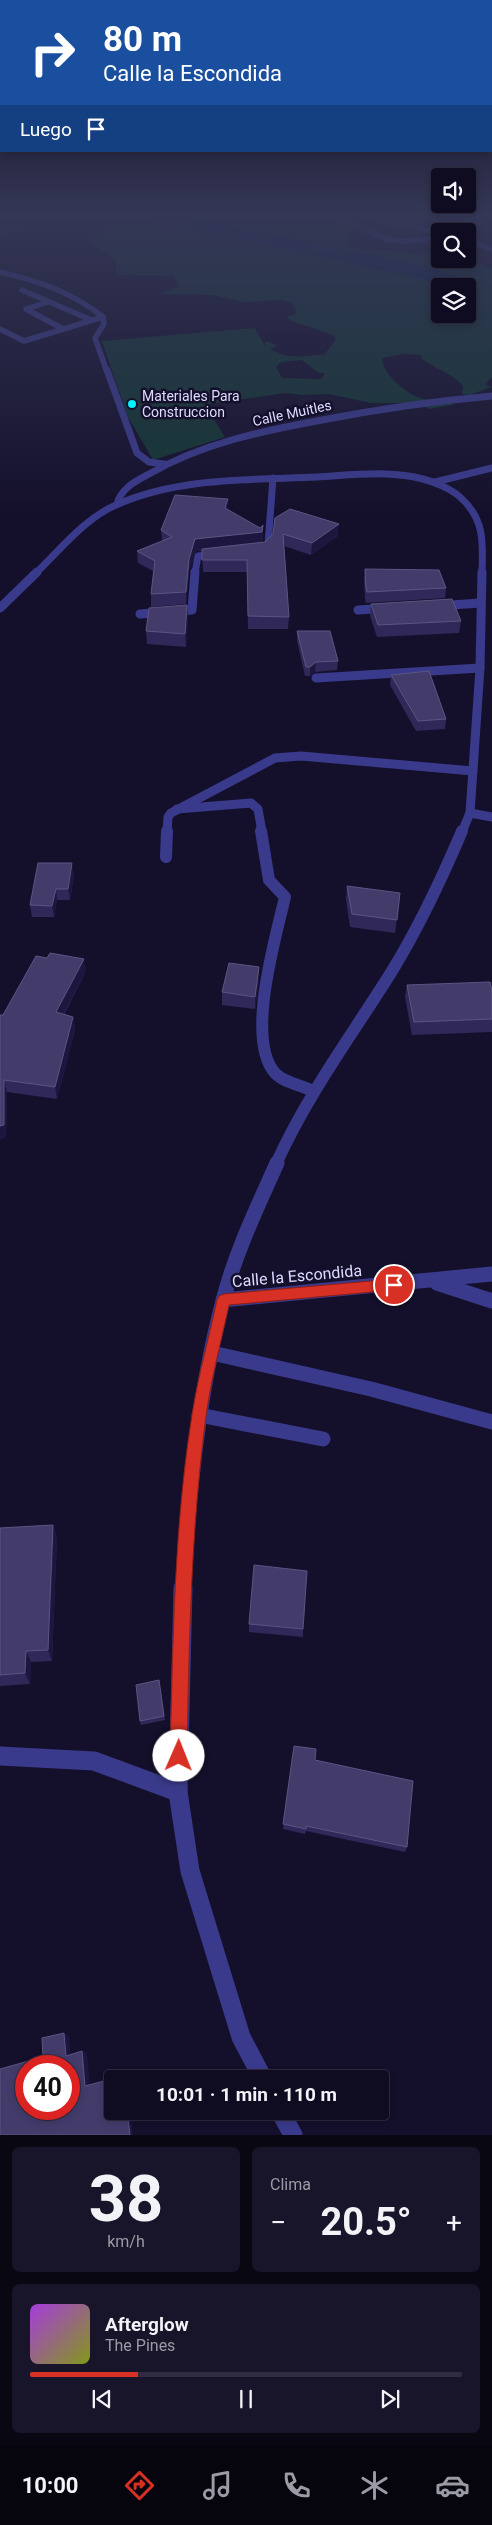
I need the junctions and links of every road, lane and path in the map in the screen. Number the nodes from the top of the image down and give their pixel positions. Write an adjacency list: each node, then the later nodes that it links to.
1 (36, 314): 7 (street)
2 (76, 314): 5 (street)
3 (100, 314): 4 (street)
4 (104, 317): 5 (street); 9 (street)
5 (91, 320): 7 (street)
6 (0, 328): 7 (street)
7 (63, 329)
8 (492, 396): 9 (street, Calle Muitles)
9 (164, 464): 13 (street, Calle Muitles)
10 (492, 468): 12 (street)
11 (273, 478): 12 (street); 13 (street); 15 (street)
12 (435, 482): 14 (street)
13 (116, 504): 19 (street)
14 (488, 537): 17 (street)
15 (249, 552)
16 (231, 553): 22 (street)
17 (480, 603): 18 (street); 23 (street)
18 (424, 606)
19 (0, 608)
20 (396, 608): 21 (street)
21 (358, 610)
22 (140, 614)
23 (480, 668): 24 (street); 25 (street)
24 (316, 678)
25 (473, 771): 26 (street); 27 (street)
26 (176, 809): 29 (street); 30 (street)
27 (470, 813): 28 (street); 30 (street)
28 (492, 817)
29 (166, 857)
30 (313, 1091): 33 (street)
31 (492, 1274): 32 (street, Calle la Escondida)
32 (432, 1281): 33 (street, Calle la Escondida); 34 (street)
33 (224, 1300): 35 (street)
34 (492, 1301)
35 (212, 1353): 36 (street); 37 (street)
36 (199, 1415): 38 (street); 40 (street)
37 (492, 1422)
38 (323, 1439)
39 (0, 1756): 40 (street)
40 (178, 1792): 41 (street)
41 (258, 2070)
42 (285, 2120): 43 (street)
43 (293, 2135)

